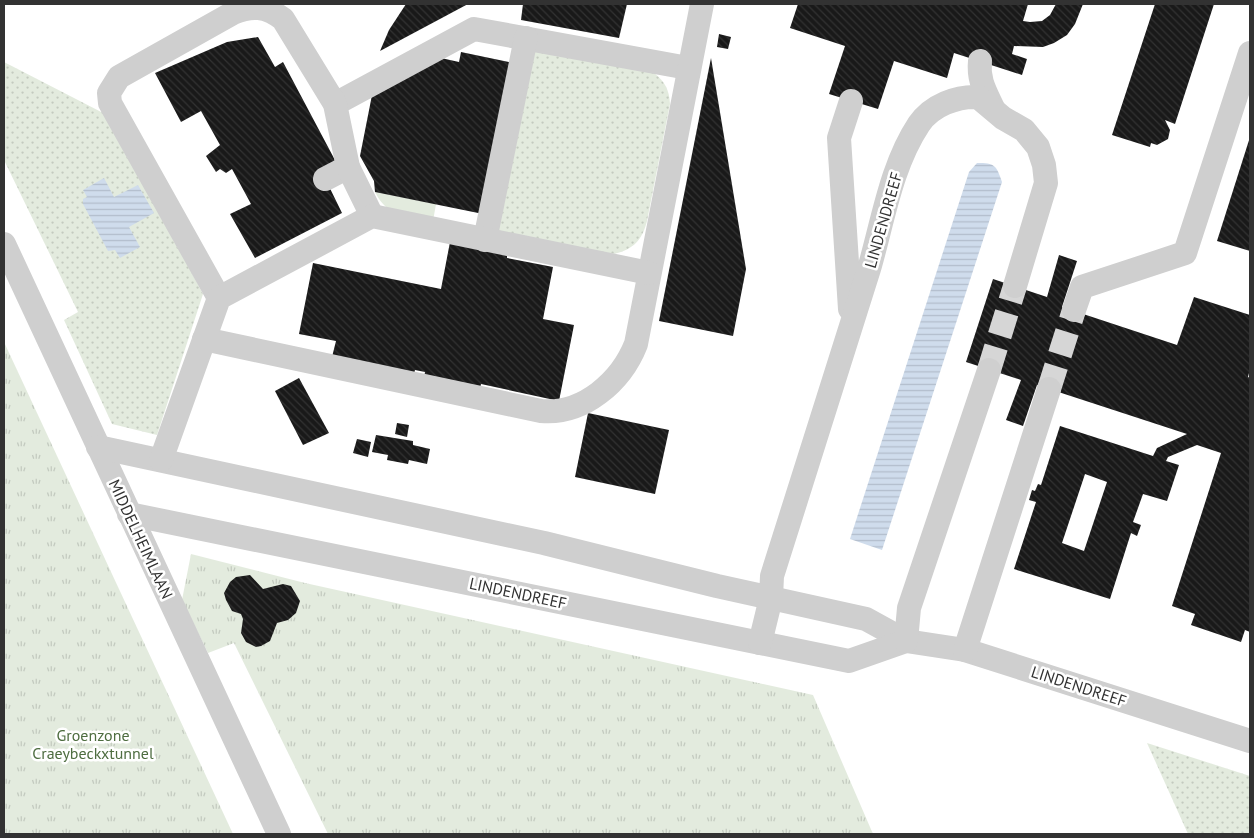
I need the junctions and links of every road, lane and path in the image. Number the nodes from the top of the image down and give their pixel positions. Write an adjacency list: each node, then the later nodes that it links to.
1 (702, 4): 5 (street)
2 (526, 38): 5 (street); 7 (street); 12 (street)
3 (1250, 52): 17 (street)
4 (980, 61): 8 (street)
5 (688, 68): 14 (street)
6 (851, 101): 18 (street)
7 (335, 104): 9 (street); 16 (street)
8 (993, 108): 15 (street, LINDENDREEF); 18 (street, LINDENDREEF)
9 (348, 167): 10 (street); 11 (street)
10 (325, 179)
11 (372, 216): 12 (street); 16 (street)
12 (485, 240): 14 (street)
13 (4, 244): 22 (street, MIDDELHEIMLAAN)
14 (648, 273): 19 (street)
15 (1015, 286)
16 (218, 298): 19 (street)
17 (1074, 310)
18 (851, 323): 25 (street, LINDENDREEF)
19 (204, 339): 23 (street)
20 (989, 370): 26 (street)
21 (1049, 389): 28 (street)
22 (98, 446): 23 (street, LINDENDREEF); 24 (street, MIDDELHEIMLAAN)
23 (161, 460): 25 (street, LINDENDREEF)
24 (128, 514): 27 (street, LINDENDREEF); 30 (street, MIDDELHEIMLAAN)
25 (770, 598): 26 (street, LINDENDREEF); 27 (street)
26 (906, 641): 27 (street, LINDENDREEF); 28 (street, LINDENDREEF)
27 (760, 643)
28 (965, 650): 29 (street, LINDENDREEF)
29 (1250, 741)
30 (279, 834)

